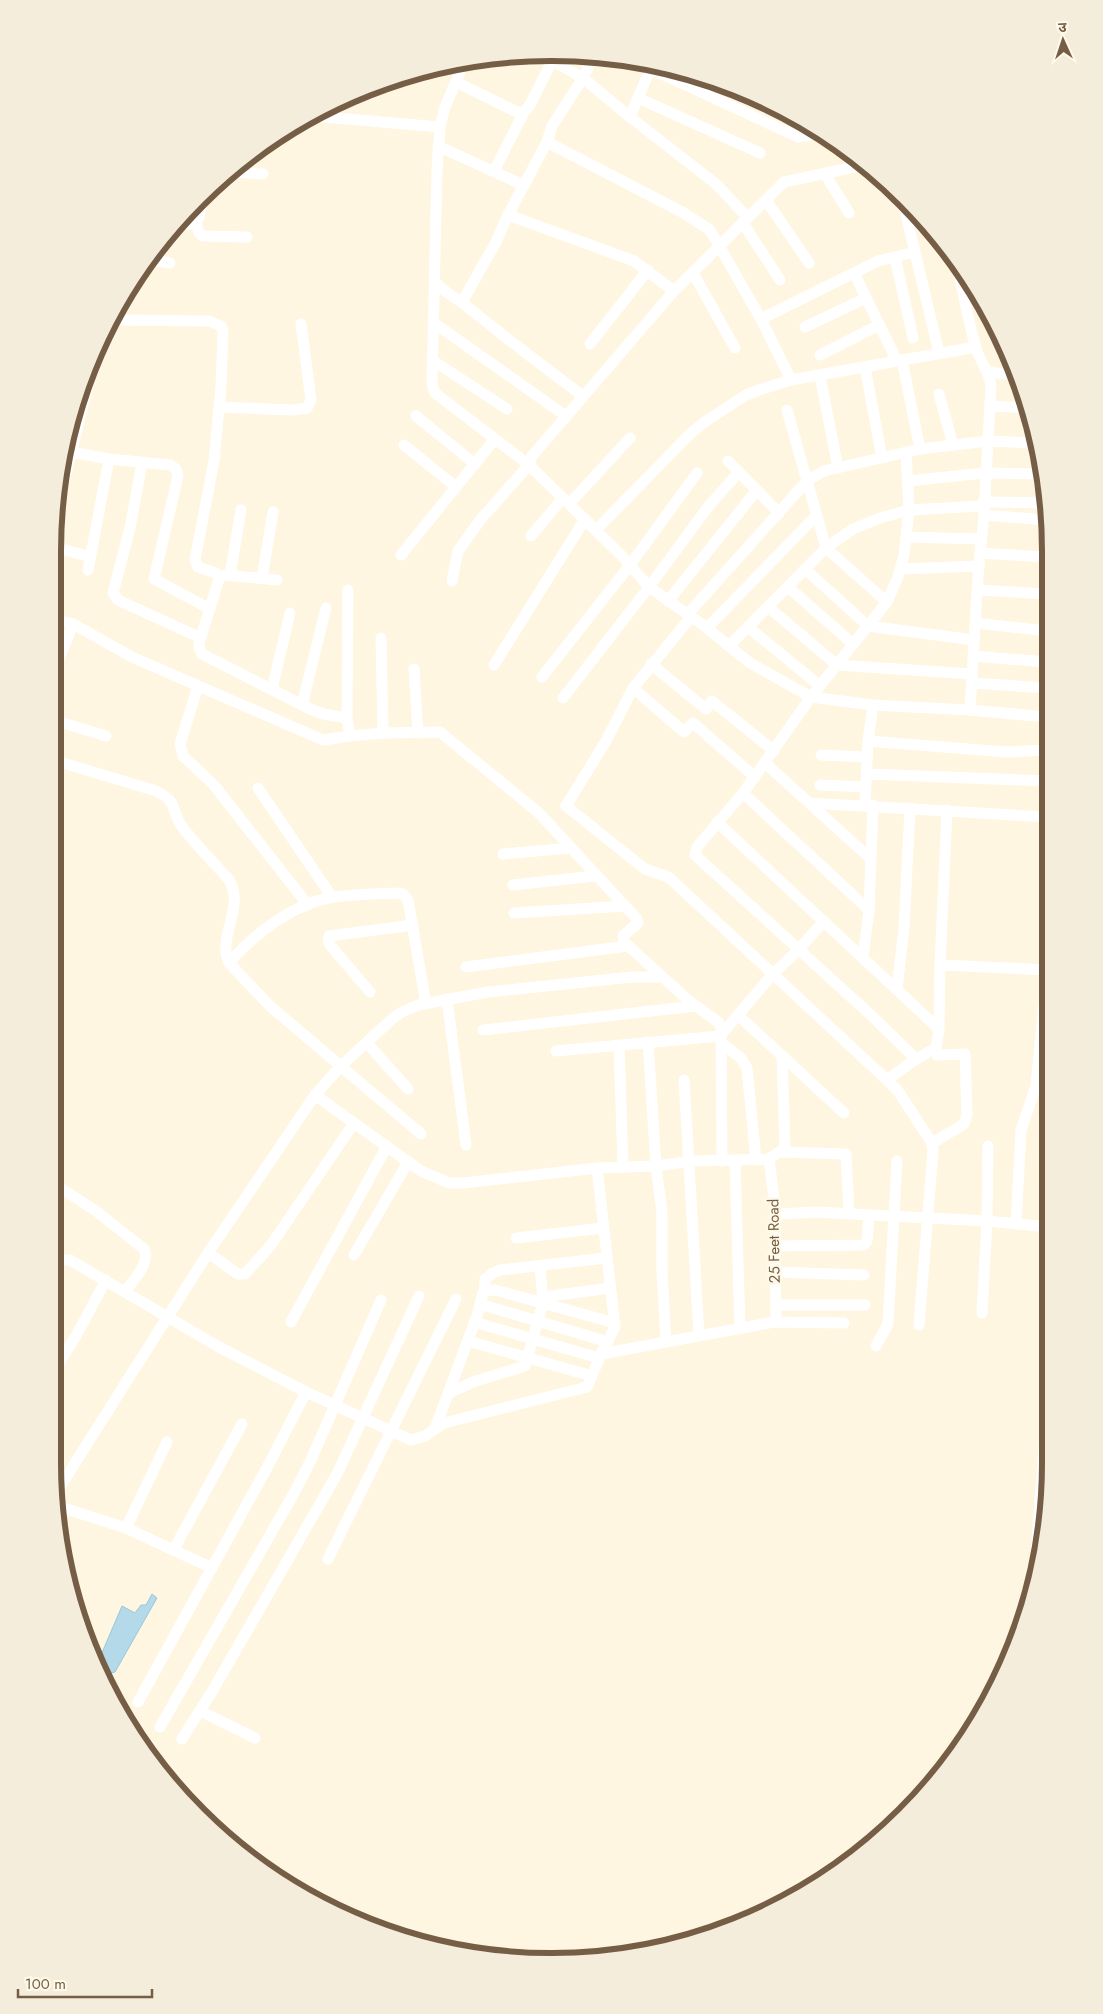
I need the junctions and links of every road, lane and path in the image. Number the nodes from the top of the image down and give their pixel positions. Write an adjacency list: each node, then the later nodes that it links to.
1 (552, 61): 10 (street)
2 (558, 61): 7 (street)
3 (590, 63): 7 (street)
4 (461, 70): 8 (street)
5 (650, 72): 9 (street)
6 (672, 77): 14 (street)
7 (584, 78): 12 (street); 15 (street)
8 (456, 82): 10 (street); 13 (street)
9 (638, 98): 12 (street); 17 (street)
10 (524, 112): 19 (street)
11 (325, 117): 13 (street)
12 (630, 117): 29 (street)
13 (440, 127): 16 (street)
14 (810, 135)
15 (547, 142): 23 (street); 33 (street)
16 (438, 146): 19 (street); 43 (street)
17 (760, 153)
18 (855, 167): 22 (street)
19 (494, 171): 23 (street)
20 (241, 173): 21 (street)
21 (263, 174)
22 (824, 174): 24 (street); 26 (street)
23 (523, 184): 28 (street)
24 (766, 200): 29 (street); 38 (street)
25 (200, 210): 30 (street)
26 (849, 213)
27 (906, 213): 34 (street)
28 (508, 215): 39 (street); 47 (street)
29 (745, 220): 33 (street); 42 (street)
30 (196, 223): 31 (street); 32 (street)
31 (186, 225)
32 (248, 237)
33 (719, 246): 40 (street); 48 (street)
34 (915, 252): 35 (street); 58 (street)
35 (895, 257): 41 (street); 54 (street)
36 (157, 261): 37 (street)
37 (170, 263)
38 (808, 263)
39 (648, 270): 45 (street); 55 (street)
40 (693, 273): 45 (street); 57 (street)
41 (854, 273): 46 (street); 48 (street)
42 (780, 280)
43 (435, 282): 47 (street); 50 (street)
44 (962, 283): 56 (street)
45 (674, 291): 68 (street)
46 (866, 298): 52 (street); 53 (street)
47 (462, 302): 68 (street)
48 (761, 319): 66 (street)
49 (120, 320): 70 (street)
50 (434, 323): 60 (street); 75 (street)
51 (301, 324): 70 (street)
52 (879, 325): 59 (street); 61 (street)
53 (804, 327)
54 (912, 338)
55 (590, 344)
56 (976, 347): 58 (street); 63 (street)
57 (735, 348)
58 (939, 353): 61 (street)
59 (820, 355)
60 (432, 360): 72 (street); 77 (street)
61 (899, 361): 62 (street); 82 (street)
62 (866, 367): 65 (street); 85 (street)
63 (987, 372): 64 (street); 69 (street)
64 (1008, 373)
65 (820, 376): 66 (street); 91 (street)
66 (791, 380): 110 (street)
67 (939, 394): 81 (street)
68 (583, 396): 75 (street)
69 (990, 406): 71 (street); 78 (street)
70 (220, 407): 125 (street)
71 (1020, 408)
72 (507, 409)
73 (787, 410): 96 (street)
74 (416, 416): 89 (street)
75 (566, 416): 90 (street)
76 (630, 438): 100 (street)
77 (495, 439): 89 (street); 90 (street)
78 (988, 441): 79 (street); 81 (street); 94 (street)
79 (1029, 443)
80 (404, 445): 98 (street)
81 (953, 445): 82 (street)
82 (920, 449): 83 (street)
83 (906, 452): 85 (street); 97 (street)
84 (72, 453): 86 (street)
85 (882, 458): 91 (street)
86 (109, 459): 88 (street); 118 (street)
87 (728, 461): 92 (street)
88 (142, 463): 139 (street); 149 (street)
89 (475, 464): 98 (street)
90 (529, 465): 100 (street); 129 (street)
91 (838, 468): 96 (street)
92 (738, 472): 99 (street); 130 (street)
93 (696, 473): 120 (street)
94 (986, 473): 95 (street); 97 (street); 102 (street)
95 (1035, 474)
96 (807, 481): 106 (street); 107 (street)
97 (908, 481): 104 (street)
98 (456, 487): 117 (street)
99 (757, 490): 106 (street); 135 (street)
100 (566, 501): 108 (street); 111 (street)
101 (1040, 504): 102 (street)
102 (984, 508): 104 (street); 109 (street); 113 (street)
103 (241, 510): 126 (street)
104 (909, 510): 112 (street); 114 (street)
105 (273, 512): 127 (street)
106 (779, 513): 141 (street)
107 (816, 516): 114 (street); 147 (street)
108 (585, 519): 110 (street); 159 (street)
109 (1041, 519)
110 (596, 530): 120 (street)
111 (531, 536)
112 (906, 537): 113 (street); 122 (street)
113 (981, 539): 116 (street)
114 (826, 548): 124 (street); 136 (street)
115 (61, 549): 118 (street)
116 (980, 553): 119 (street); 121 (street)
117 (401, 555)
118 (91, 557): 123 (street)
119 (1042, 557)
120 (630, 565): 130 (street); 161 (street)
121 (979, 566): 122 (street); 133 (street)
122 (900, 569): 136 (street)
123 (88, 570)
124 (805, 570): 131 (street); 145 (street)
125 (218, 574): 126 (street); 139 (street)
126 (230, 575): 127 (street)
127 (262, 578): 128 (street)
128 (277, 580)
129 (452, 581)
130 (649, 587): 135 (street); 169 (street)
131 (788, 587): 137 (street); 152 (street)
132 (348, 590): 174 (street)
133 (977, 590): 134 (street); 143 (street)
134 (1042, 594)
135 (668, 601): 141 (street)
136 (887, 602): 145 (street)
137 (768, 607): 146 (street); 158 (street)
138 (326, 608): 170 (street)
139 (210, 609): 149 (street)
140 (290, 613): 167 (street)
141 (689, 616): 147 (street); 157 (street)
142 (61, 621): 144 (street)
143 (975, 623): 148 (street); 151 (street)
144 (73, 624): 154 (street); 163 (street)
145 (868, 626): 151 (street); 152 (street)
146 (748, 627): 153 (street); 164 (street)
147 (707, 628): 153 (street)
148 (1042, 630)
149 (200, 638): 167 (street)
150 (381, 638): 176 (street)
151 (974, 640): 155 (street)
152 (853, 644): 158 (street)
153 (729, 646): 168 (street)
154 (61, 654)
155 (973, 656): 156 (street); 162 (street)
156 (1042, 662)
157 (651, 664): 166 (street); 182 (street)
158 (837, 664): 162 (street); 164 (street)
159 (494, 665)
160 (414, 670): 177 (street)
161 (542, 677)
162 (972, 679): 165 (street); 172 (street)
163 (198, 686): 179 (street); 206 (street)
164 (820, 686): 168 (street)
165 (1042, 687)
166 (633, 688): 188 (street); 219 (street)
167 (272, 689): 170 (street)
168 (811, 697): 171 (street); 182 (street)
169 (563, 698)
170 (302, 705): 174 (street)
171 (872, 705): 172 (street); 180 (street)
172 (970, 710): 173 (street)
173 (1042, 717)
174 (347, 718): 179 (street)
175 (61, 722): 178 (street)
176 (383, 733): 177 (street); 179 (street)
177 (418, 733): 200 (street)
178 (106, 736)
179 (350, 736)
180 (868, 741): 181 (street); 184 (street)
181 (1042, 750)
182 (774, 751): 186 (street)
183 (821, 755): 184 (street)
184 (867, 758): 187 (street)
185 (61, 762): 215 (street)
186 (765, 763): 188 (street); 194 (street)
187 (867, 774): 189 (street); 191 (street)
188 (755, 777): 193 (street)
189 (1042, 781)
190 (820, 785): 191 (street)
191 (866, 787): 195 (street)
192 (258, 788): 205 (street)
193 (743, 793): 199 (street); 208 (street)
194 (809, 803): 195 (street); 202 (street)
195 (869, 805): 196 (street); 202 (street)
196 (910, 808): 197 (street); 221 (street)
197 (948, 810): 198 (street); 216 (street)
198 (1042, 817)
199 (717, 822): 210 (street); 213 (street)
200 (570, 848): 201 (street); 203 (street)
201 (503, 854)
202 (871, 859): 208 (street)
203 (595, 876): 204 (street); 207 (street)
204 (513, 885)
205 (332, 897): 206 (street); 211 (street)
206 (308, 905): 215 (street)
207 (624, 906): 209 (street); 212 (street)
208 (869, 910): 214 (street)
209 (514, 913)
210 (824, 921): 213 (street); 214 (street)
211 (413, 925): 222 (street); 224 (street)
212 (628, 946): 217 (street); 220 (street)
213 (799, 949): 219 (street); 237 (street)
214 (863, 957): 221 (street)
215 (229, 963): 238 (street)
216 (940, 965): 218 (street); 228 (street)
217 (466, 967)
218 (1042, 968)
219 (772, 975): 226 (street); 240 (street)
220 (662, 977): 223 (street); 225 (street)
221 (897, 989): 228 (street)
222 (370, 992)
223 (447, 999): 224 (street); 246 (street)
224 (426, 1004): 232 (street)
225 (695, 1006): 229 (street); 230 (street)
226 (738, 1015): 230 (street); 236 (street)
227 (1042, 1027): 268 (street)
228 (939, 1029): 234 (street)
229 (483, 1030)
230 (720, 1039): 231 (street); 252 (street); 253 (street)
231 (648, 1042): 233 (street); 258 (street)
232 (367, 1043): 238 (street); 241 (street)
233 (619, 1045): 235 (street); 259 (street)
234 (936, 1048): 237 (street); 247 (street)
235 (556, 1051)
236 (782, 1056): 243 (street); 250 (street)
237 (916, 1059): 240 (street)
238 (341, 1066): 242 (street); 245 (street)
239 (684, 1080): 257 (street)
240 (887, 1080): 247 (street)
241 (408, 1089)
242 (315, 1095): 244 (street); 273 (street)
243 (844, 1112)
244 (354, 1123): 248 (street); 273 (street)
245 (421, 1134)
246 (466, 1144)
247 (932, 1144): 266 (street)
248 (386, 1146): 256 (street); 293 (street)
249 (988, 1146): 267 (street)
250 (780, 1152): 251 (street); 263 (street)
251 (769, 1159): 252 (street); 262 (street, 25 Feet Road)
252 (756, 1160): 254 (street)
253 (722, 1161): 254 (street); 257 (street)
254 (735, 1161): 300 (street)
255 (897, 1161): 265 (street)
256 (408, 1162): 260 (street); 274 (street)
257 (688, 1162): 258 (street); 301 (street)
258 (656, 1166): 259 (street); 305 (street)
259 (623, 1167): 260 (street)
260 (597, 1168): 270 (street)
261 (61, 1188): 283 (street)
262 (776, 1214): 263 (street); 272 (street, 25 Feet Road)
263 (849, 1214): 264 (street)
264 (869, 1215): 265 (street); 272 (street)
265 (894, 1216): 266 (street); 306 (street)
266 (926, 1218): 267 (street); 299 (street)
267 (988, 1221): 268 (street); 291 (street)
268 (1016, 1224): 269 (street)
269 (1042, 1226)
270 (603, 1228): 271 (street); 275 (street)
271 (516, 1238)
272 (775, 1246): 278 (street, 25 Feet Road)
273 (208, 1253): 292 (street)
274 (354, 1255)
275 (606, 1258): 277 (street); 281 (street)
276 (61, 1260): 280 (street)
277 (540, 1266): 282 (street); 287 (street)
278 (774, 1272): 279 (street); 289 (street, 25 Feet Road)
279 (864, 1275)
280 (106, 1280): 283 (street); 309 (street)
281 (610, 1288): 287 (street); 297 (street)
282 (485, 1291): 287 (street); 288 (street)
283 (126, 1292): 292 (street)
284 (419, 1296): 314 (street)
285 (456, 1299): 317 (street)
286 (381, 1300): 313 (street)
287 (543, 1300): 295 (street); 297 (street)
288 (480, 1304): 294 (street); 295 (street)
289 (776, 1305): 290 (street); 296 (street, 25 Feet Road)
290 (865, 1305)
291 (982, 1313)
292 (169, 1317): 311 (street); 320 (street)
293 (291, 1322)
294 (474, 1322): 302 (street); 303 (street)
295 (538, 1322): 302 (street); 304 (street)
296 (774, 1322): 298 (street); 300 (street)
297 (615, 1323): 304 (street)
298 (844, 1323)
299 (918, 1325)
300 (740, 1329): 301 (street)
301 (699, 1335): 305 (street)
302 (532, 1340): 307 (street); 308 (street)
303 (468, 1341): 308 (street); 312 (street)
304 (608, 1342): 307 (street)
305 (666, 1342): 307 (street)
306 (876, 1346)
307 (600, 1356): 310 (street)
308 (528, 1357): 310 (street); 312 (street)
309 (61, 1361)
310 (592, 1376): 316 (street)
311 (306, 1392): 313 (street); 326 (street)
312 (449, 1392): 316 (street)
313 (335, 1405): 314 (street); 329 (street)
314 (362, 1418): 317 (street); 328 (street)
315 (242, 1424): 324 (street)
316 (436, 1426): 317 (street)
317 (390, 1431): 325 (street)
318 (166, 1442): 323 (street)
319 (1041, 1482): 322 (street)
320 (62, 1484)
321 (63, 1508): 323 (street)
322 (1038, 1522)
323 (126, 1528): 324 (street)
324 (174, 1549): 326 (street)
325 (328, 1559)
326 (212, 1568): 327 (street)
327 (138, 1702)
328 (200, 1711): 330 (street); 331 (street)
329 (160, 1727)
330 (255, 1738)
331 (182, 1739)

